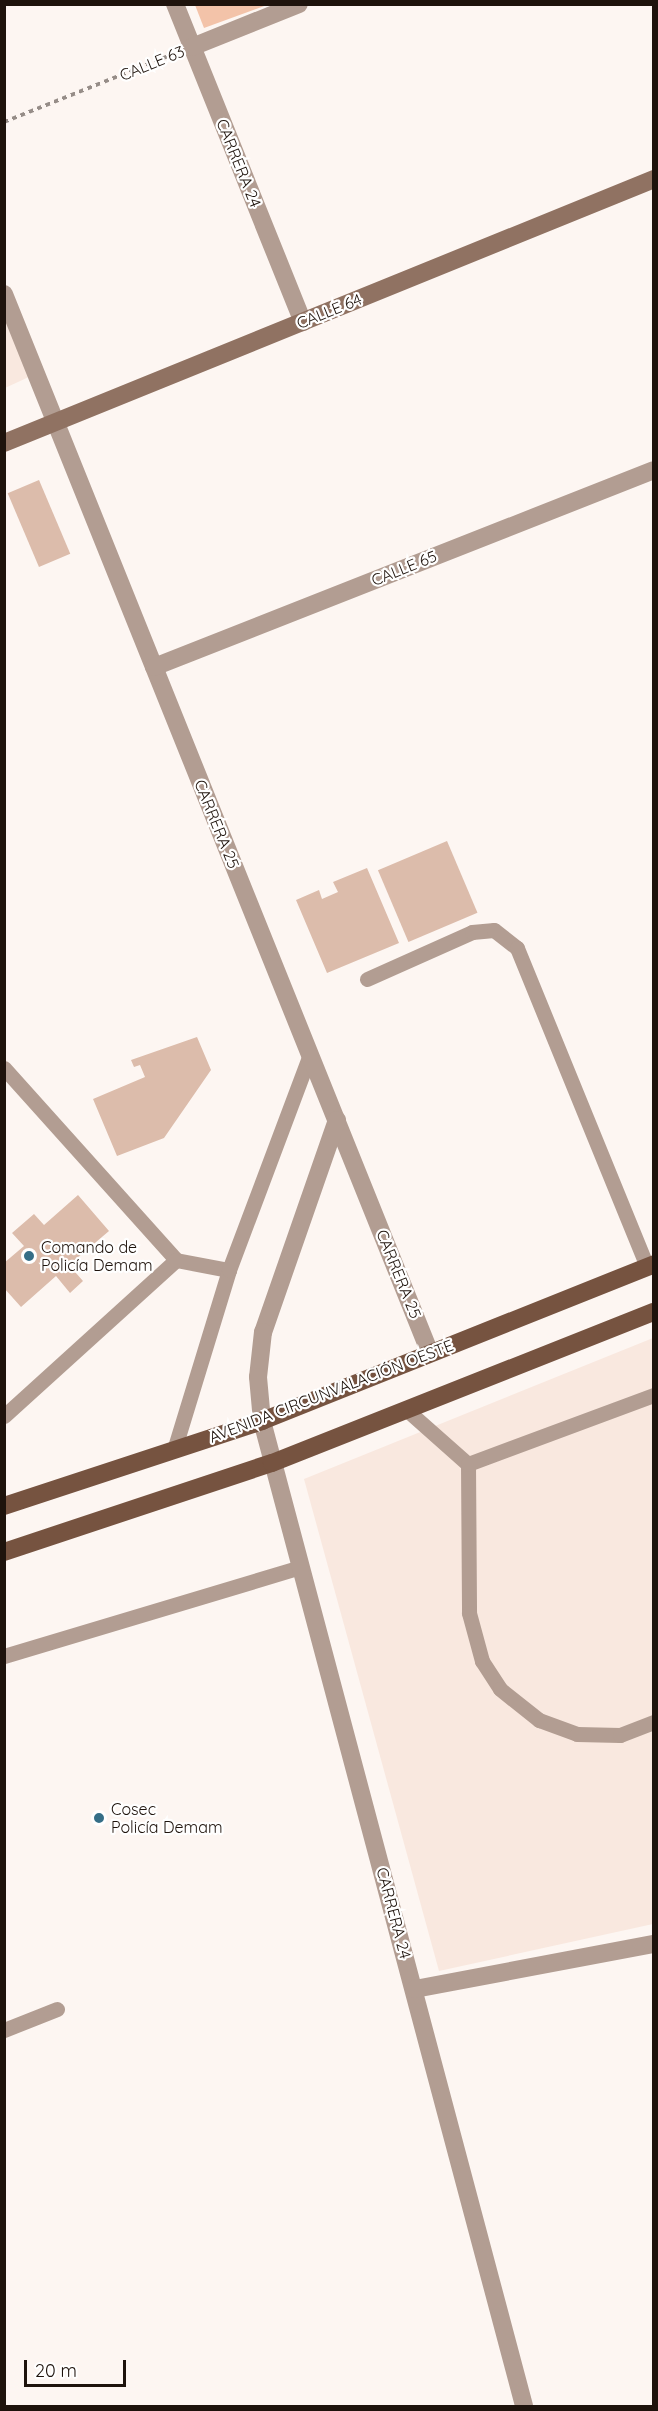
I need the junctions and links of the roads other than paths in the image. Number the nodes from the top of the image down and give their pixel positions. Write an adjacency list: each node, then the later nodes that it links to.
1 (175, 4): 3 (street, CARRERA 24)
2 (299, 4): 3 (street, CALLE 63)
3 (192, 47): 6 (street, CARRERA 24)
4 (654, 179): 6 (street, CALLE 64)
5 (4, 294): 7 (street, CARRERA 25)
6 (303, 322): 7 (street, CALLE 64)
7 (57, 422): 8 (street, CALLE 64); 10 (street, CARRERA 25)
8 (4, 443)
9 (654, 470): 10 (street, CALLE 65)
10 (154, 667): 12 (street, CARRERA 25)
11 (367, 979): 16 (lane)
12 (310, 1055): 14 (street, CARRERA 25); 17 (lane)
13 (4, 1068): 15 (lane)
14 (337, 1120): 19 (street, CARRERA 25); 23 (street, CARRERA 24)
15 (176, 1260): 17 (lane); 22 (lane)
16 (650, 1265): 19 (main road, AVENIDA CIRCUNVALACIÓN OESTE)
17 (229, 1270): 24 (lane)
18 (654, 1312): 21 (main road)
19 (430, 1353): 23 (main road, AVENIDA CIRCUNVALACIÓN OESTE)
20 (654, 1395): 26 (lane)
21 (408, 1411): 25 (main road); 26 (lane)
22 (4, 1416)
23 (262, 1420): 24 (main road, AVENIDA CIRCUNVALACIÓN OESTE); 25 (street, CARRERA 24)
24 (174, 1450): 27 (main road, AVENIDA CIRCUNVALACIÓN OESTE)
25 (272, 1463): 28 (main road); 29 (street, CARRERA 24)
26 (468, 1464): 31 (lane)
27 (4, 1506)
28 (4, 1552)
29 (301, 1567): 30 (lane); 33 (street, CARRERA 24)
30 (4, 1656)
31 (654, 1722)
32 (654, 1944): 33 (street)
33 (415, 1989): 36 (street, CARRERA 24)
34 (57, 2009): 35 (lane)
35 (4, 2030)
36 (524, 2406)

